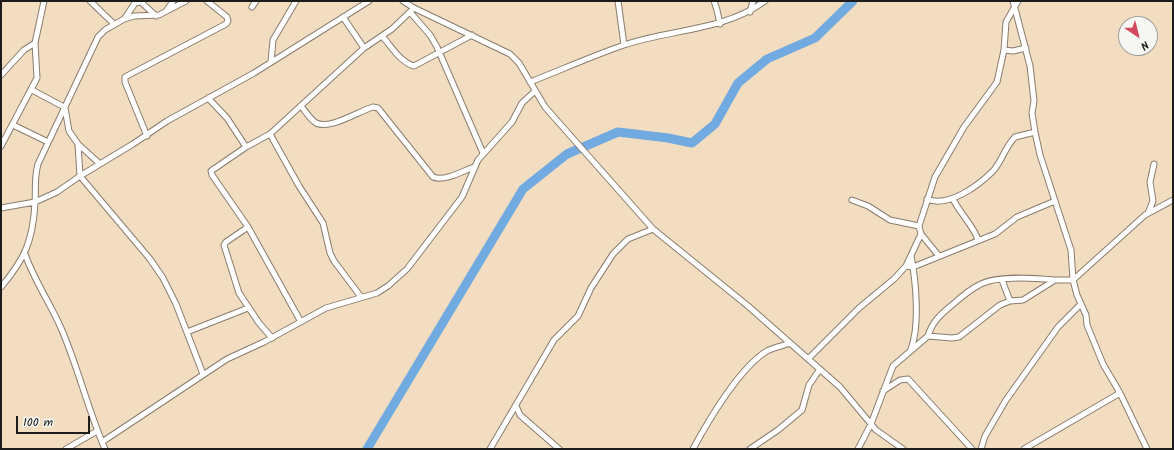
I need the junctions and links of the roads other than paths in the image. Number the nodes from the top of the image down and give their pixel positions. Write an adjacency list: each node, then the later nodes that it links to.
1 (44, 1): 28 (street)
2 (90, 1): 15 (street)
3 (173, 1): 19 (street)
4 (186, 1): 19 (street)
5 (207, 1): 45 (street)
6 (256, 1): 17 (street)
7 (296, 1): 34 (street)
8 (369, 1): 22 (street)
9 (403, 1): 18 (street)
10 (618, 1): 29 (street)
11 (714, 1): 25 (street)
12 (753, 1): 20 (street)
13 (766, 1): 20 (street)
14 (1018, 1): 16 (street)
15 (96, 3): 24 (street)
16 (1013, 4): 31 (street); 32 (street)
17 (252, 6)
18 (412, 10): 26 (street); 27 (street); 33 (street)
19 (165, 12): 21 (street)
20 (750, 12): 25 (street)
21 (156, 16): 23 (street); 23 (street)
22 (343, 17): 30 (street); 34 (street)
23 (124, 19): 24 (street)
24 (114, 24): 41 (street)
25 (720, 24): 29 (street)
26 (472, 35): 33 (street); 36 (street)
27 (382, 36): 30 (street); 33 (street)
28 (35, 43): 35 (street); 37 (street)
29 (624, 45): 36 (street)
30 (364, 48): 40 (street)
31 (1026, 48): 32 (street); 43 (street)
32 (1004, 50): 55 (street)
33 (440, 53): 50 (street)
34 (271, 61): 39 (street)
35 (1, 75)
36 (530, 82): 38 (street)
37 (32, 90): 41 (street); 42 (street)
38 (535, 91): 50 (street); 65 (street)
39 (208, 98): 45 (street); 49 (street)
40 (301, 106): 44 (street); 53 (street)
41 (64, 107): 46 (street); 47 (street)
42 (13, 125): 46 (street); 48 (street)
43 (1035, 132): 56 (street); 59 (street)
44 (270, 134): 49 (street); 77 (street)
45 (147, 136): 51 (street)
46 (48, 142): 60 (street)
47 (78, 144): 51 (street); 54 (street)
48 (1, 146)
49 (246, 147): 64 (street)
50 (483, 153): 53 (street)
51 (100, 164): 54 (street)
52 (1154, 164): 62 (street)
53 (474, 167): 77 (street)
54 (80, 176): 60 (street); 82 (street)
55 (927, 199): 56 (street); 63 (street)
56 (953, 199): 67 (street)
57 (852, 200): 63 (street)
58 (1173, 200): 62 (street)
59 (1055, 201): 67 (street); 75 (street)
60 (35, 202): 61 (street); 68 (street)
61 (1, 208)
62 (1148, 213): 75 (street)
63 (919, 226): 66 (street)
64 (248, 228): 80 (street); 81 (street)
65 (653, 229): 85 (street); 92 (street)
66 (921, 234): 69 (street); 70 (street)
67 (978, 240): 70 (street)
68 (25, 254): 76 (street); 94 (street)
69 (911, 255): 71 (street); 72 (street)
70 (940, 256): 72 (street)
71 (906, 266): 72 (street); 87 (street)
72 (913, 267): 86 (street)
73 (1002, 280): 74 (street); 78 (street); 83 (street)
74 (1055, 280): 75 (street); 78 (street)
75 (1073, 280): 79 (street)
76 (1, 287)
77 (361, 297): 81 (street)
78 (1010, 301): 83 (street)
79 (1081, 304): 91 (street); 106 (street)
80 (248, 308): 82 (street); 84 (street)
81 (301, 322): 84 (street)
82 (187, 332): 89 (street)
83 (928, 336): 86 (street)
84 (272, 338): 89 (street)
85 (790, 343): 87 (street); 101 (street)
86 (911, 350): 90 (street)
87 (808, 359): 88 (street)
88 (820, 369): 93 (street); 102 (street)
89 (204, 374): 95 (street)
90 (883, 391): 93 (street); 105 (street)
91 (1120, 393): 96 (street); 108 (street)
92 (516, 406): 99 (street); 100 (street)
93 (871, 424): 103 (street); 104 (street)
94 (97, 430): 95 (street); 97 (street)
95 (102, 442): 98 (street)
96 (1034, 447): 107 (street)
97 (66, 449)
98 (105, 449)
99 (490, 449)
100 (559, 449)
101 (693, 449)
102 (750, 449)
103 (858, 449)
104 (903, 449)
105 (972, 449)
106 (981, 449)
107 (1024, 449)
108 (1147, 449)

